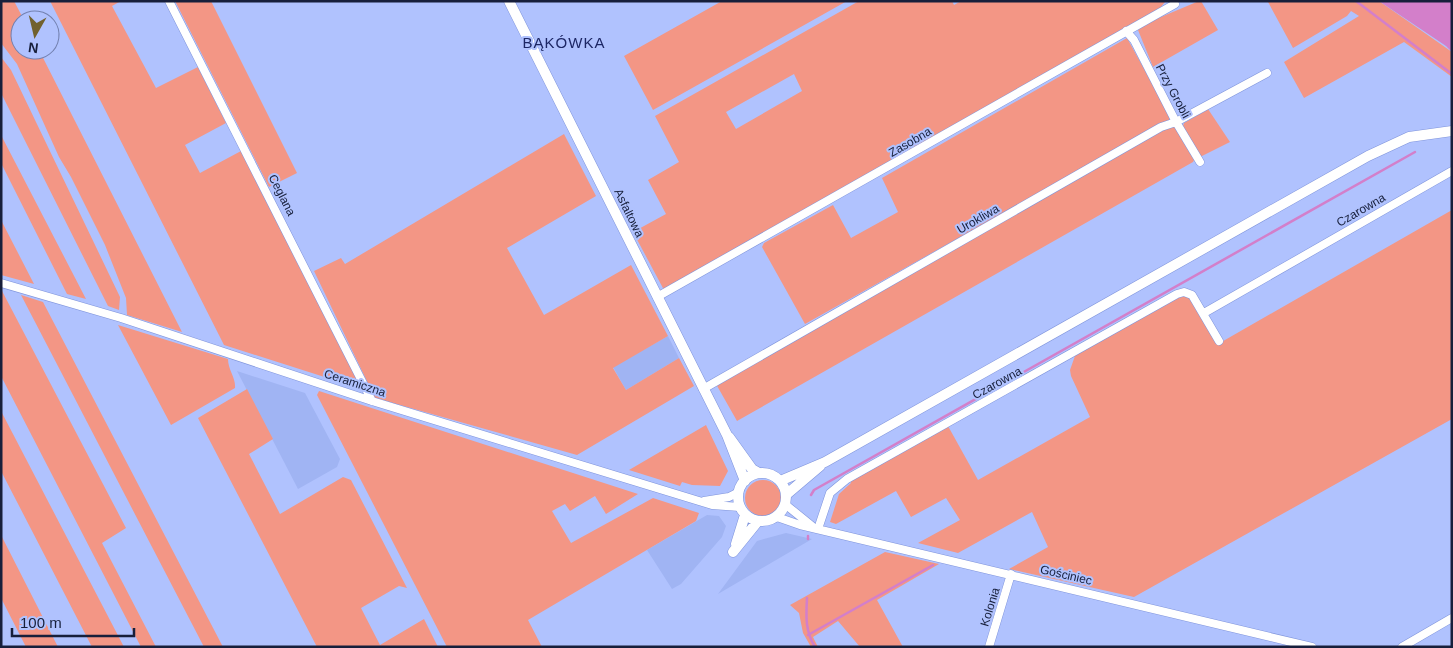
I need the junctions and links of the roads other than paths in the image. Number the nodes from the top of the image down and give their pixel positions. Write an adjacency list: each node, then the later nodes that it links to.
1 (170, 1): 15 (street, Ceglana)
2 (509, 1): 11 (street, Asfaltowa)
3 (1175, 4): 4 (street, Zasobna)
4 (1126, 31): 6 (street, Przy Grobli); 11 (street, Zasobna)
5 (1267, 73): 6 (street, Urokliwa)
6 (1176, 122): 8 (street, Przy Grobli); 14 (street, Urokliwa)
7 (1452, 131): 17 (street)
8 (1200, 162)
9 (1452, 171): 12 (street, Czarowna)
10 (1, 283): 15 (street, Ceramiczna)
11 (657, 297): 14 (street, Asfaltowa)
12 (1204, 313): 13 (street, Czarowna); 28 (street, Czarowna)
13 (1219, 341)
14 (703, 388): 16 (street, Asfaltowa)
15 (372, 400): 23 (street, Ceramiczna)
16 (727, 435): 18 (street, Asfaltowa); 19 (street, Asfaltowa)
17 (824, 462): 20 (street); 22 (street)
18 (759, 473): 19 (street); 20 (street)
19 (745, 481): 21 (street)
20 (780, 481): 22 (street)
21 (739, 492): 23 (street); 25 (street)
22 (786, 494): 24 (street)
23 (704, 501): 25 (street, Ceramiczna)
24 (786, 505): 26 (street); 28 (street, Gościniec)
25 (743, 511): 27 (street); 27 (street)
26 (777, 516): 27 (street); 28 (street, Gościniec)
27 (758, 521)
28 (816, 528): 29 (street, Gościniec)
29 (1012, 574): 31 (street, Kolonia); 32 (street, Gościniec)
30 (1452, 618): 33 (street)
31 (989, 647)
32 (1312, 647)
33 (1402, 647)

